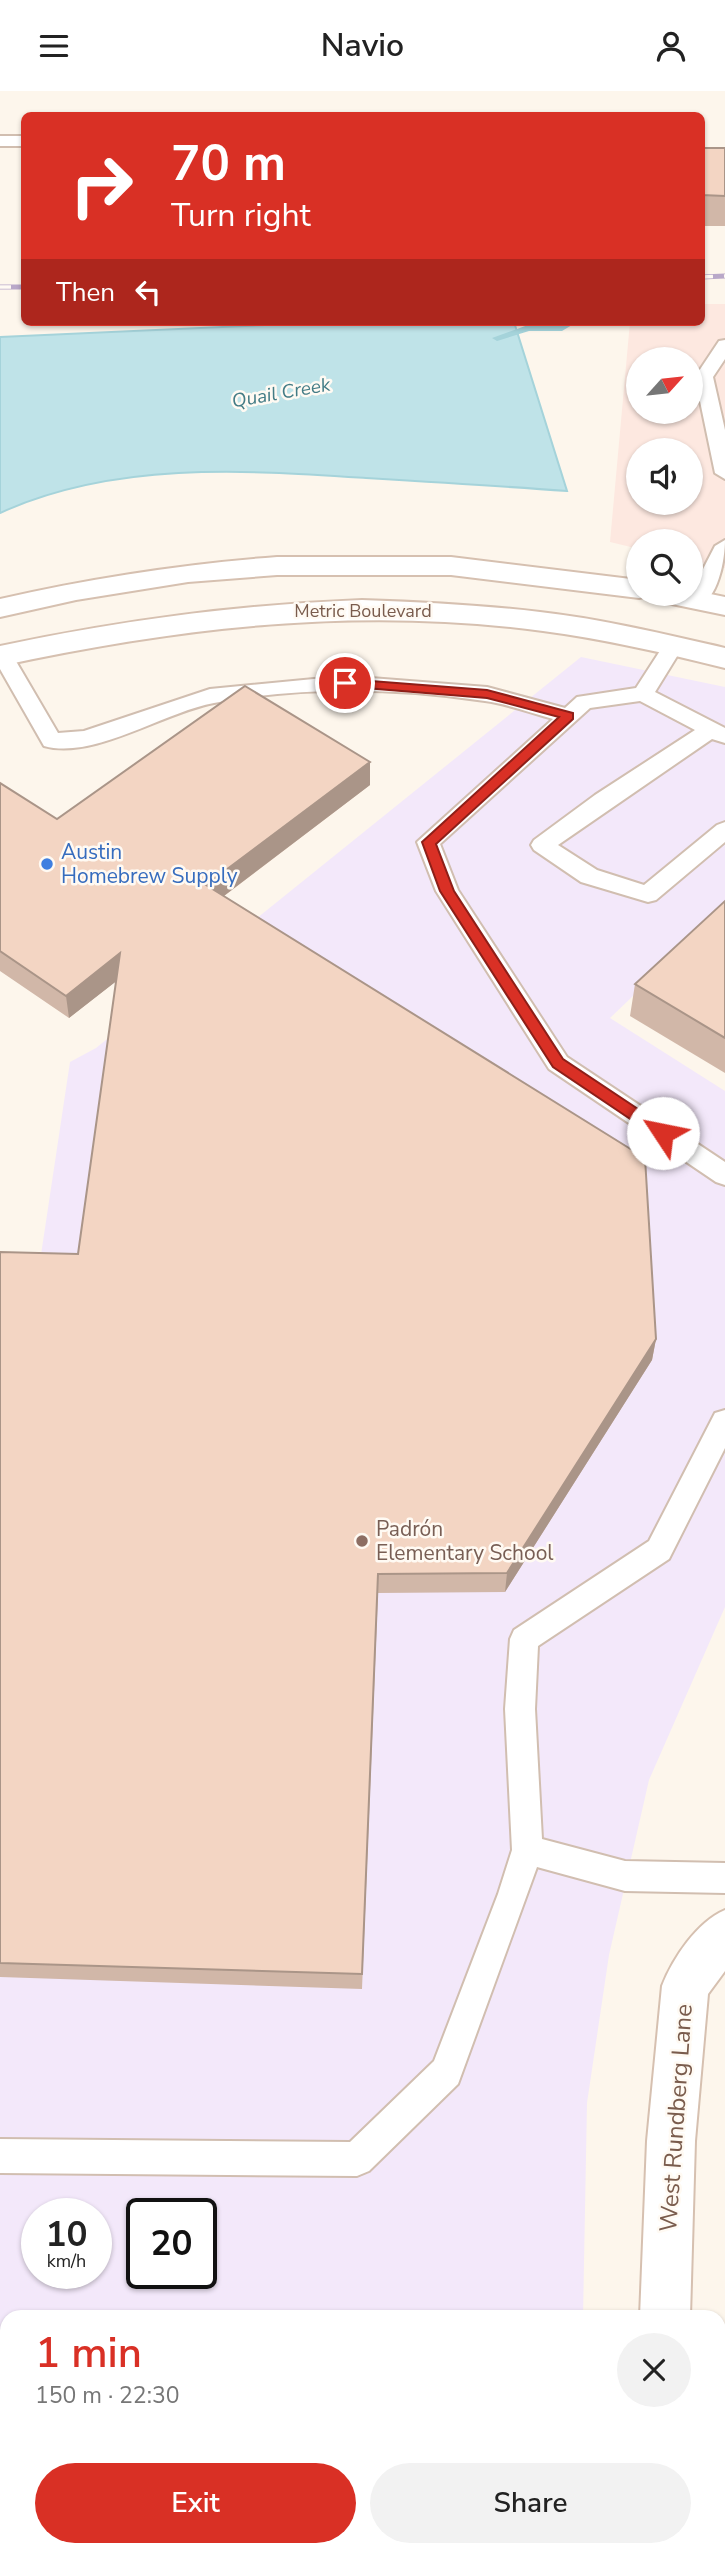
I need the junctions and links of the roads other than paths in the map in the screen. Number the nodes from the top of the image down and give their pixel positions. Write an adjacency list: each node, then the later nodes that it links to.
1 (0, 141): 2 (lane)
2 (21, 141)
3 (725, 345): 4 (lane)
4 (725, 473)
5 (725, 546): 7 (lane)
6 (626, 587): 8 (main road)
7 (711, 603): 9 (main road)
8 (0, 608)
9 (674, 645): 10 (main road, Metric Boulevard); 11 (main road, Metric Boulevard); 12 (lane)
10 (2, 656): 13 (lane)
11 (725, 658)
12 (643, 694): 13 (lane); 14 (lane)
13 (569, 716): 16 (lane)
14 (718, 733): 15 (lane)
15 (725, 829)
16 (725, 1175)
17 (725, 1421): 18 (lane)
18 (527, 1850): 19 (lane); 21 (lane)
19 (725, 1878)
20 (725, 1933): 22 (main road, West Rundberg Lane)
21 (0, 2156)
22 (664, 2310)

